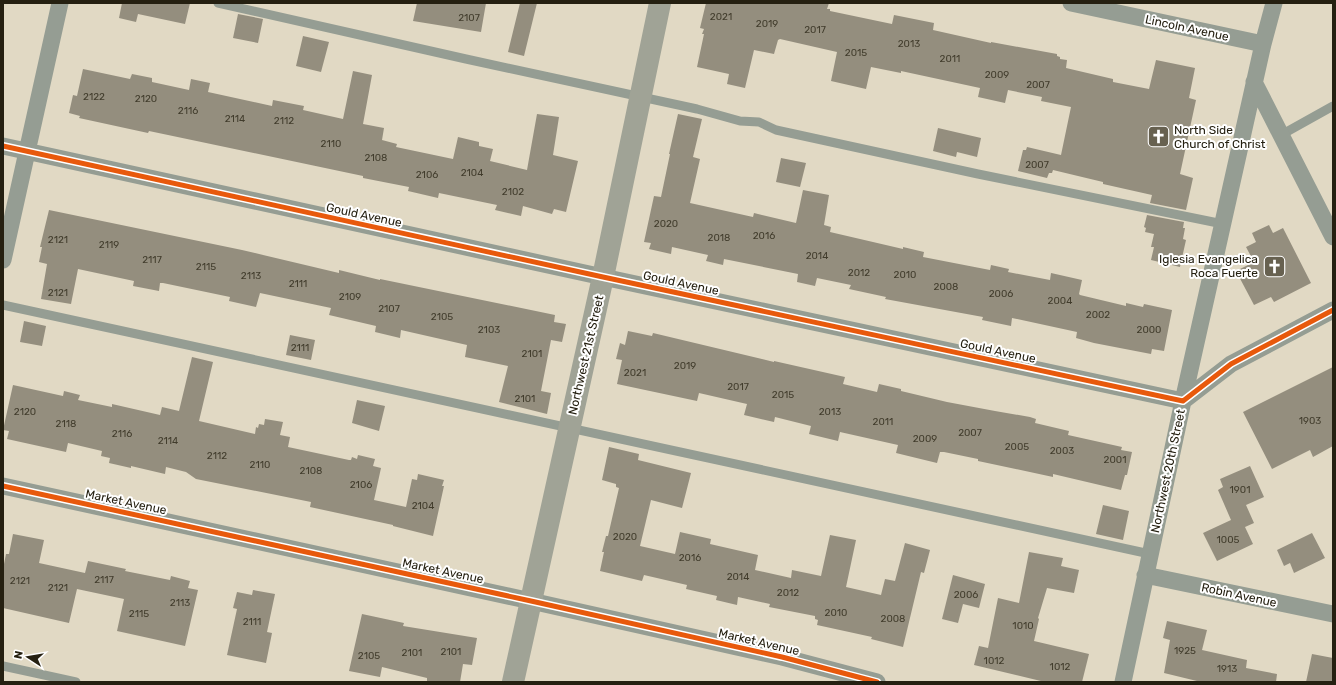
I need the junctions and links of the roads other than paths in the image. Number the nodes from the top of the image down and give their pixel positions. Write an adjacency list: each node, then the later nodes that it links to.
1 (60, 3): 14 (street)
2 (218, 3): 10 (lane)
3 (660, 3): 10 (street, Northwest 21st Street)
4 (1071, 3): 7 (street, Lincoln Avenue)
5 (1128, 3): 7 (street)
6 (1274, 3): 8 (street, Northwest 20th Street)
7 (1111, 11): 8 (street, Lincoln Avenue)
8 (1263, 44): 9 (street, Northwest 20th Street)
9 (1254, 82): 12 (street); 15 (street, Northwest 20th Street)
10 (640, 96): 15 (lane); 18 (street, Northwest 21st Street)
11 (1333, 106): 12 (lane)
12 (1281, 135): 16 (street)
13 (3, 146): 14 (street, Gould Avenue)
14 (26, 152): 17 (street); 18 (street, Gould Avenue)
15 (1223, 224): 21 (street, Northwest 20th Street)
16 (1333, 237)
17 (3, 260)
18 (603, 277): 21 (street, Gould Avenue); 22 (street, Northwest 21st Street)
19 (3, 305): 22 (lane)
20 (1333, 310): 21 (street)
21 (1183, 401): 24 (street, Northwest 20th Street)
22 (569, 428): 24 (lane); 26 (street, Northwest 21st Street)
23 (3, 486): 26 (street, Market Avenue)
24 (1150, 554): 25 (street, Northwest 20th Street)
25 (1145, 575): 27 (street, Robin Avenue); 32 (street, Northwest 20th Street)
26 (531, 601): 30 (street, Northwest 21st Street); 31 (street, Market Avenue)
27 (1333, 614)
28 (3, 666): 29 (lane)
29 (76, 682)
30 (513, 682)
31 (877, 682)
32 (1123, 682)

